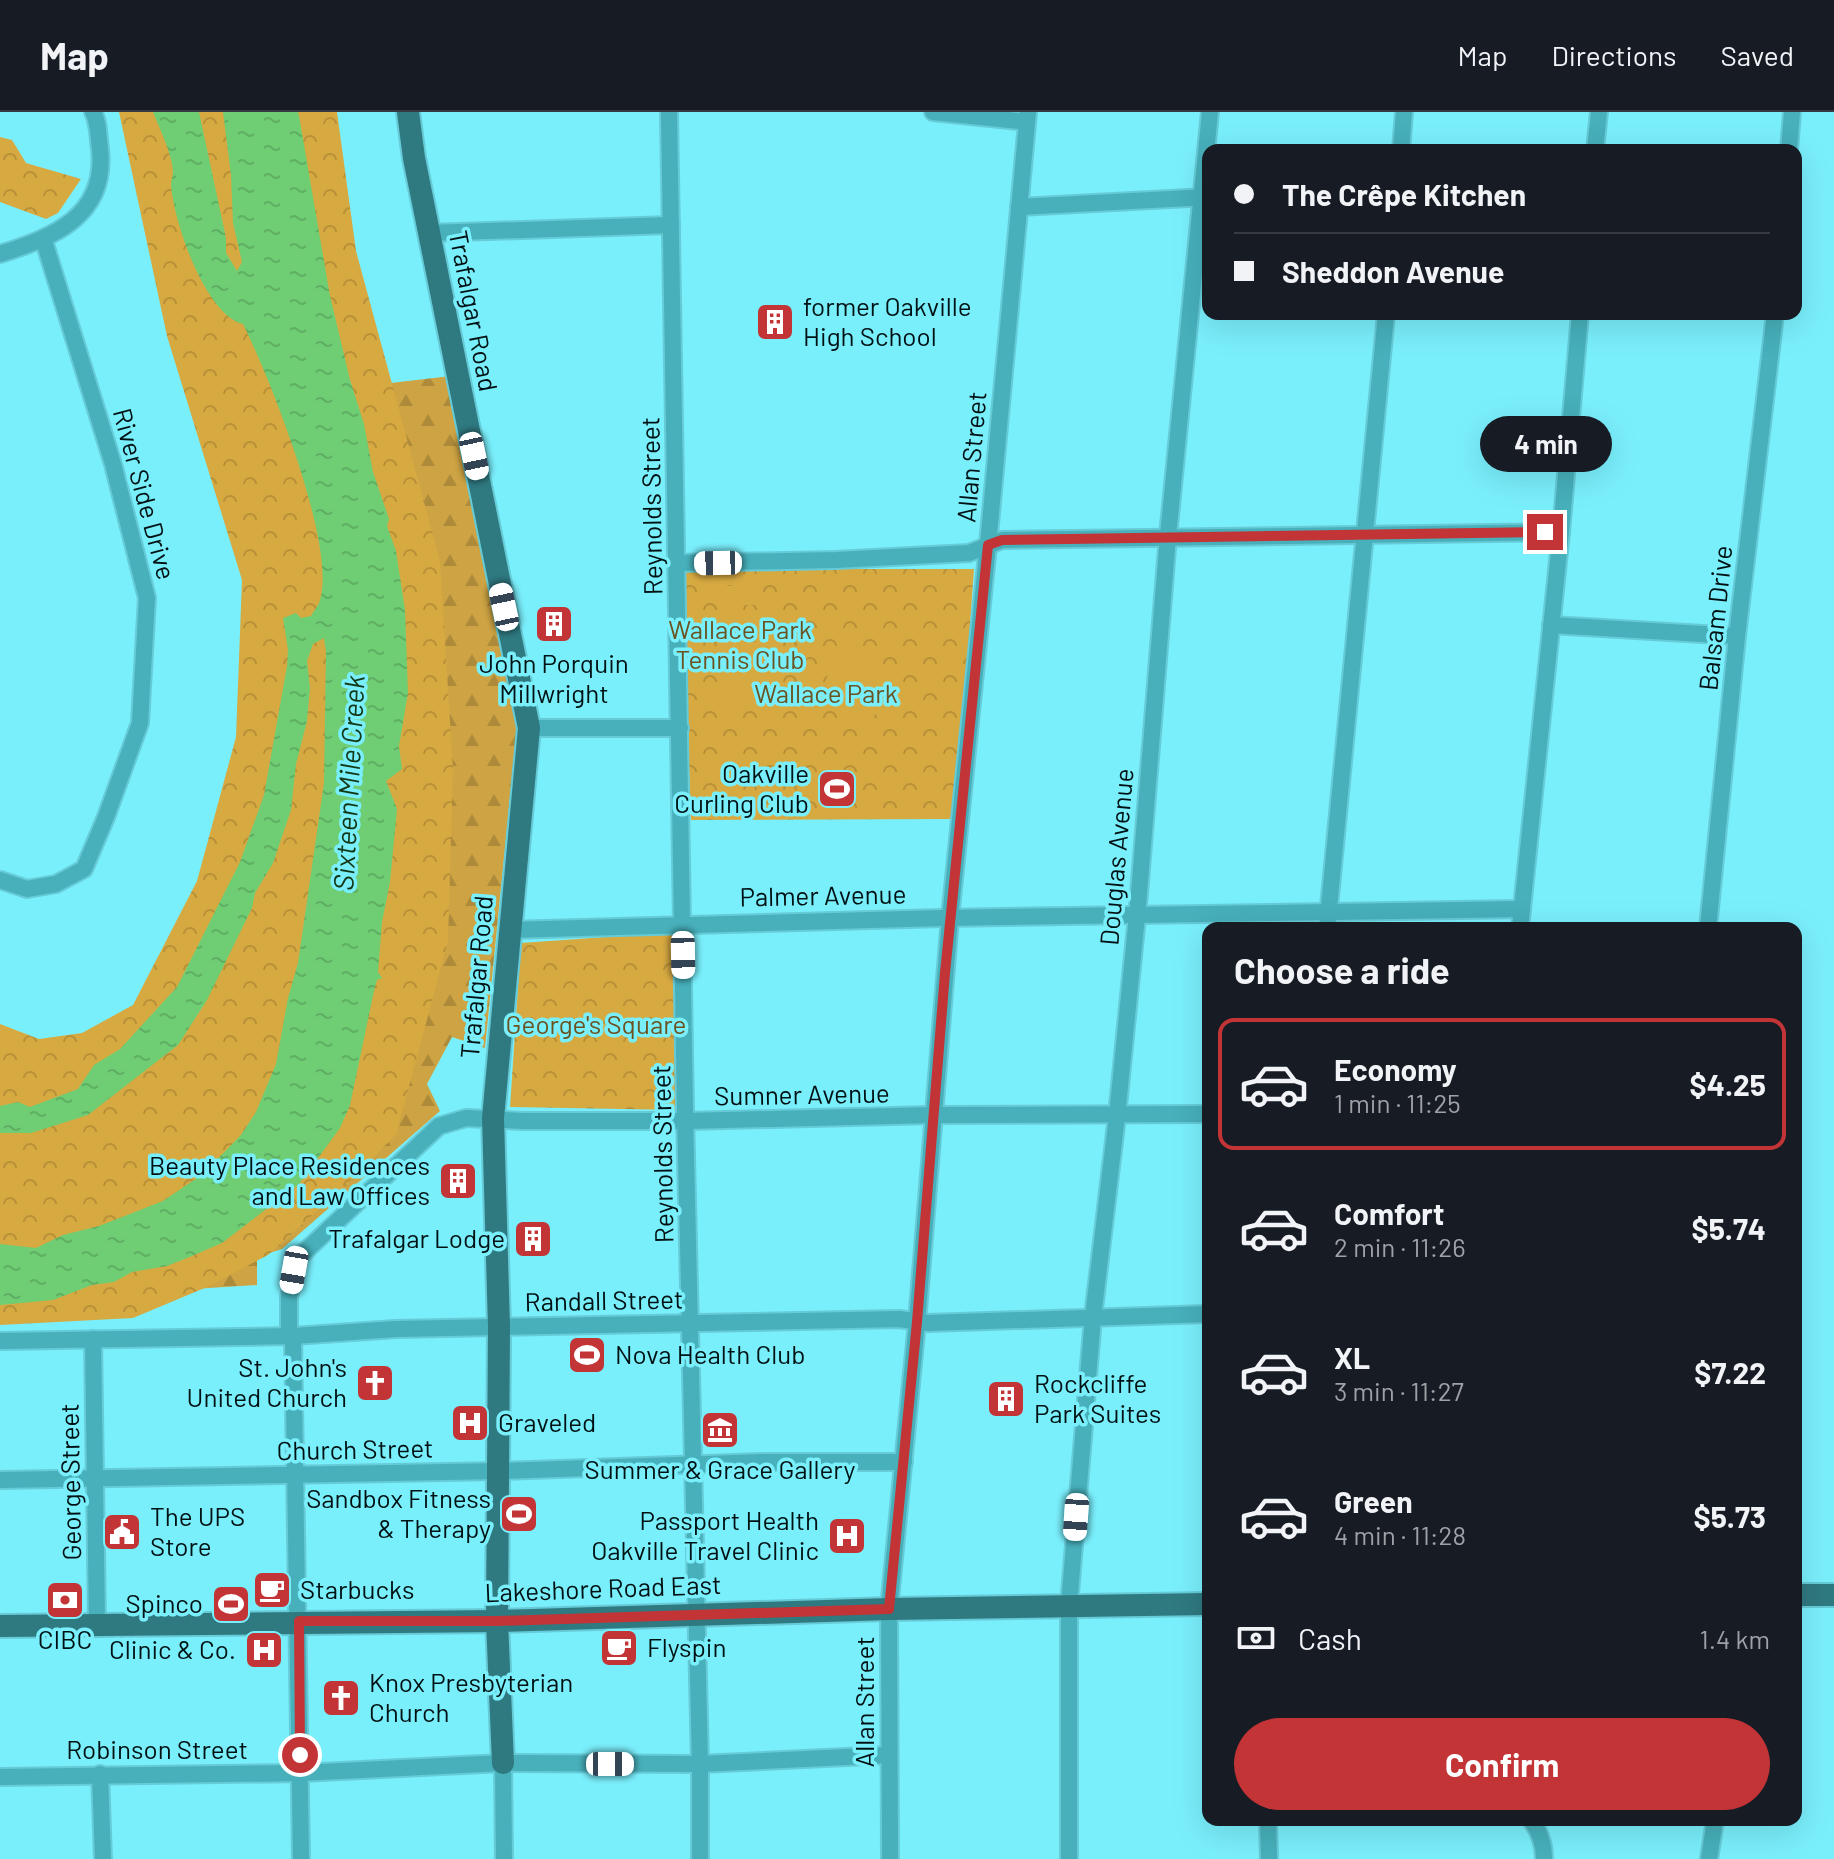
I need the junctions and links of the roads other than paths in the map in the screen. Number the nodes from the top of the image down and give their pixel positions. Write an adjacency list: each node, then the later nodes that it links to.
1 (93, 112): 19 (street)
2 (408, 112): 17 (main road, Trafalgar Road)
3 (669, 112): 16 (street, Reynolds Street)
4 (933, 112): 9 (street)
5 (1210, 112): 10 (street, Douglas Avenue)
6 (1404, 112): 11 (street)
7 (1599, 112): 12 (street)
8 (1792, 112): 13 (street)
9 (1028, 117): 15 (street, Allan Street)
10 (1209, 144)
11 (1401, 144)
12 (1596, 144)
13 (1789, 144)
14 (1202, 198): 15 (street)
15 (1019, 207): 27 (street, Allan Street)
16 (671, 225): 17 (street); 28 (street, Reynolds Street)
17 (429, 233): 31 (main road, Trafalgar Road)
18 (1202, 234): 26 (street, Douglas Avenue)
19 (44, 241): 20 (street); 33 (street, River Side Drive)
20 (0, 254)
21 (1385, 320): 25 (street)
22 (1579, 320): 24 (street)
23 (1774, 320): 30 (street, Balsam Drive)
24 (1561, 532): 25 (street); 29 (street)
25 (1364, 534): 26 (street); 37 (street)
26 (1168, 536): 27 (street); 35 (street, Douglas Avenue)
27 (988, 545): 28 (street); 36 (street, Allan Street)
28 (676, 563): 32 (street, Reynolds Street)
29 (1551, 625): 30 (street); 34 (street)
30 (1737, 636): 39 (street, Balsam Drive)
31 (529, 728): 32 (street); 41 (main road, Trafalgar Road)
32 (680, 728): 40 (street, Reynolds Street)
33 (0, 880)
34 (1522, 909): 37 (street, Palmer Avenue); 38 (street)
35 (1137, 916): 36 (street, Palmer Avenue); 37 (street, Palmer Avenue); 44 (street, Douglas Avenue)
36 (950, 918): 40 (street, Palmer Avenue); 43 (street, Allan Street)
37 (1328, 920)
38 (1521, 922)
39 (1709, 922)
40 (683, 923): 41 (street, Palmer Avenue); 46 (street, Reynolds Street)
41 (508, 930): 45 (main road, Trafalgar Road)
42 (1202, 1114): 44 (street, Sumner Avenue)
43 (932, 1115): 44 (street, Sumner Avenue); 46 (street, Sumner Avenue); 49 (street, Allan Street)
44 (1117, 1116): 48 (street, Douglas Avenue)
45 (493, 1118): 46 (street, Sumner Avenue); 51 (main road, Trafalgar Road); 52 (street, Sumner Avenue)
46 (686, 1121): 50 (street, Reynolds Street)
47 (1202, 1314): 48 (street, Randall Street)
48 (1093, 1317): 49 (street, Randall Street); 64 (street, Douglas Avenue)
49 (917, 1322): 50 (street, Randall Street); 55 (street, Allan Street)
50 (690, 1323): 51 (street, Randall Street); 56 (street, Reynolds Street)
51 (499, 1327): 52 (street, Randall Street); 57 (main road, Trafalgar Road)
52 (291, 1336): 53 (street, Randall Street); 58 (street, Sumner Avenue)
53 (93, 1339): 54 (street, Randall Street); 59 (street, George Street)
54 (0, 1341)
55 (904, 1462): 56 (street, Church Street); 65 (street, Allan Street)
56 (693, 1464): 57 (street, Church Street); 66 (street, Reynolds Street)
57 (499, 1471): 58 (street, Church Street); 68 (main road, Trafalgar Road)
58 (296, 1475): 59 (street, Church Street); 67 (street, Sumner Avenue)
59 (95, 1478): 60 (street, Church Street); 69 (street, George Street)
60 (0, 1480)
61 (1802, 1595): 62 (main road)
62 (1834, 1595)
63 (1202, 1604): 64 (main road, Lakeshore Road East)
64 (1069, 1605): 65 (main road, Lakeshore Road East); 85 (street, Douglas Avenue)
65 (889, 1609): 66 (main road, Lakeshore Road East); 71 (street, Allan Street)
66 (696, 1614): 68 (main road, Lakeshore Road East); 73 (street, Reynolds Street)
67 (299, 1621): 68 (main road, Lakeshore Road East); 69 (main road, Lakeshore Road East); 74 (street, Sumner Avenue)
68 (497, 1621): 72 (main road, Trafalgar Road)
69 (97, 1624): 70 (main road, Lakeshore Road East)
70 (0, 1626)
71 (889, 1755): 73 (street, Robinson Street); 84 (street, Allan Street)
72 (503, 1763): 73 (street, Robinson Street); 74 (street, Robinson Street); 82 (street, Trafalgar Road)
73 (700, 1764): 83 (street, Reynolds Street)
74 (301, 1773): 75 (street, Robinson Street); 81 (street, Sumner Avenue)
75 (100, 1774): 76 (street, Robinson Street); 80 (street)
76 (0, 1777)
77 (1268, 1826): 86 (street)
78 (1535, 1826): 87 (street)
79 (1714, 1826): 88 (street)
80 (103, 1859)
81 (301, 1859)
82 (504, 1859)
83 (700, 1859)
84 (890, 1859)
85 (1069, 1859)
86 (1269, 1859)
87 (1544, 1859)
88 (1709, 1859)

